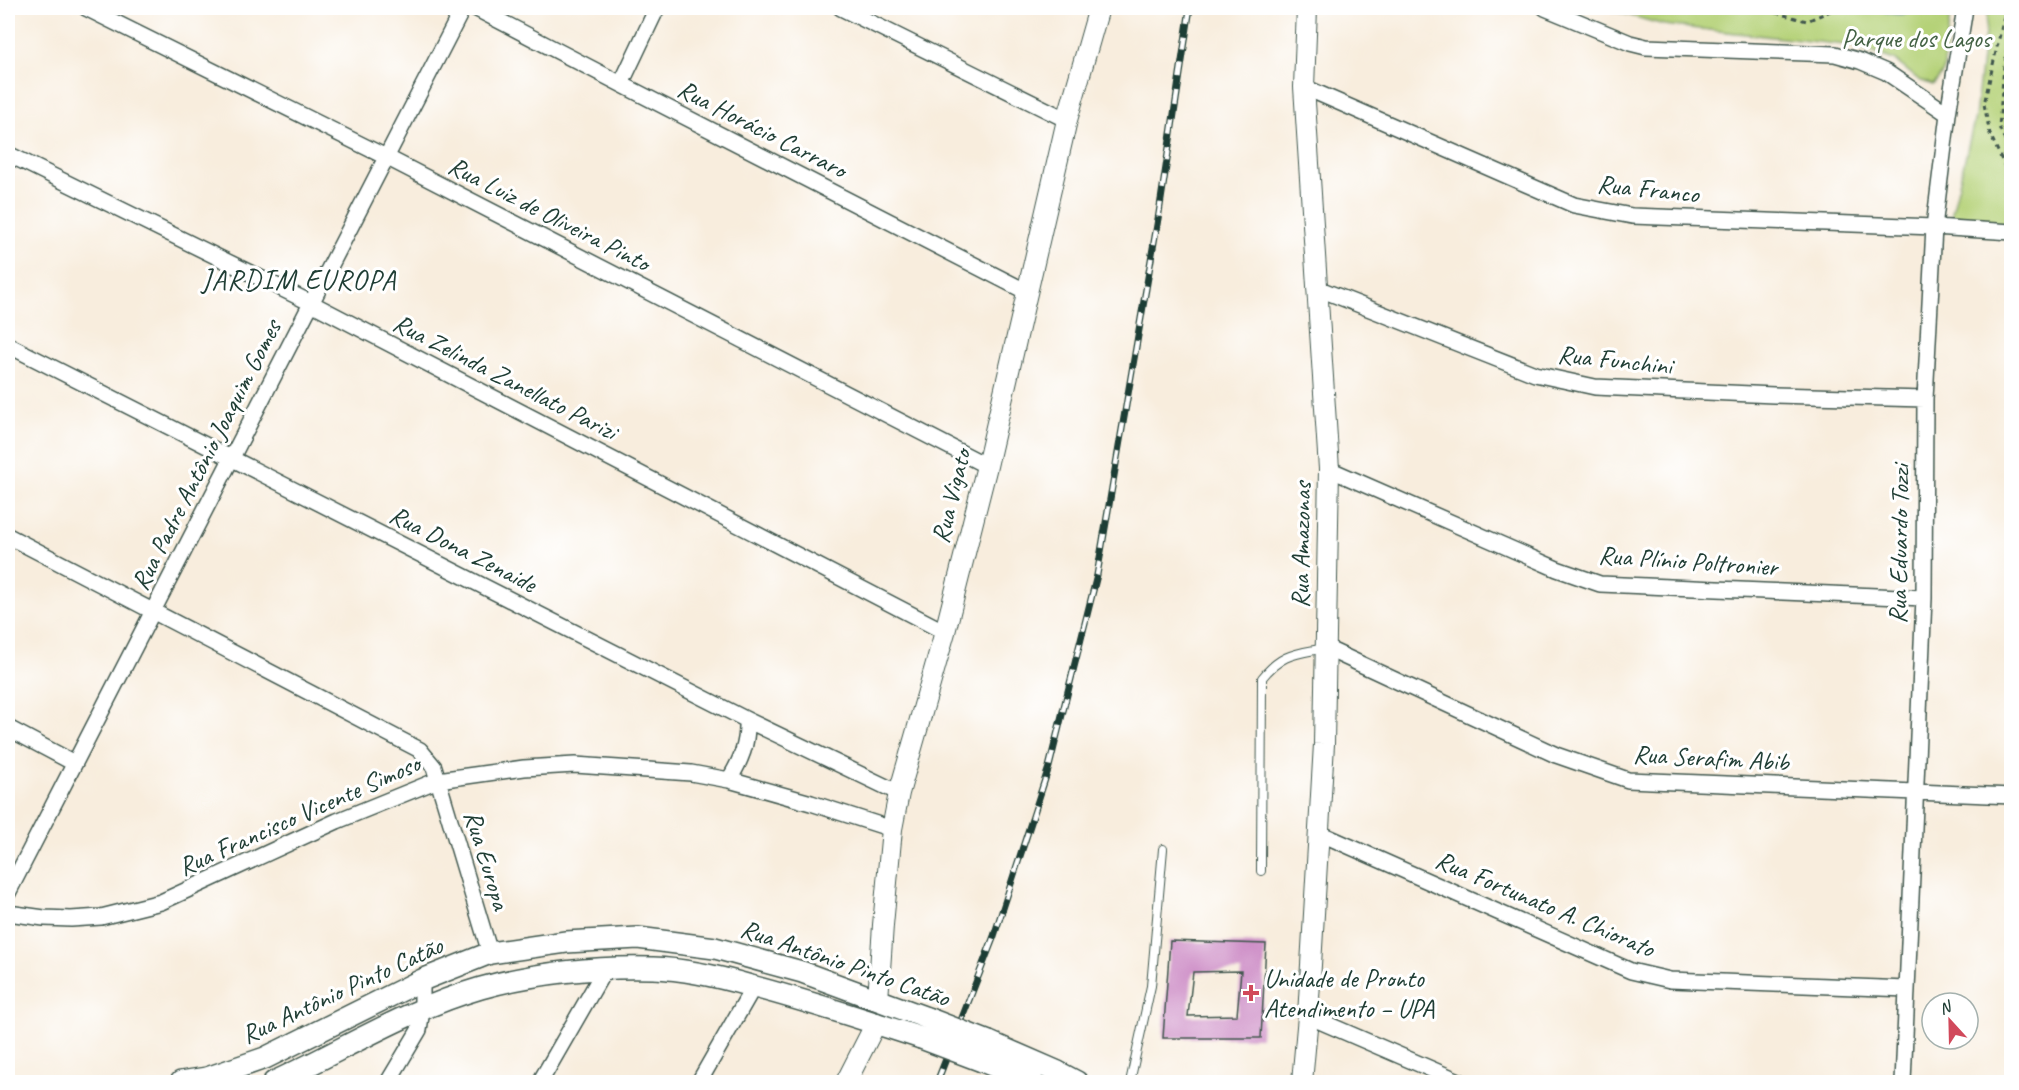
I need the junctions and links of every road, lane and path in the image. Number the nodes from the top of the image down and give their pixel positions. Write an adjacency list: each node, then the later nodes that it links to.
1 (86, 8): 24 (street, Rua Luiz de Oliveira Pinto)
2 (463, 8): 24 (street, Rua Padre Antônio Joaquim Gomes)
3 (476, 8): 18 (street, Rua Horácio Carraro)
4 (657, 8): 18 (street)
5 (841, 8): 21 (street)
6 (1099, 8): 21 (street, Rua Vigato)
7 (1307, 8): 19 (street, Rua Amazonas)
8 (1545, 8): 20 (street)
9 (1686, 8): 10 (path)
10 (1745, 8): 11 (path)
11 (1761, 8): 16 (path)
12 (1821, 8): 16 (path)
13 (1837, 8): 16 (path)
14 (1965, 8): 20 (street, Rua Eduardo Tozzi)
15 (2006, 8): 25 (path)
16 (1825, 13)
17 (2012, 30): 23 (path)
18 (621, 84): 29 (street, Rua Horácio Carraro)
19 (1304, 87): 26 (street, Rua Franco); 28 (street, Rua Amazonas)
20 (1948, 114): 26 (street, Rua Eduardo Tozzi)
21 (1067, 120): 29 (street, Rua Vigato)
22 (8, 154): 30 (street, Rua Zelinda Zanellato Parizi)
23 (2012, 156)
24 (386, 157): 30 (street, Rua Padre Antônio Joaquim Gomes); 34 (street, Rua Luiz de Oliveira Pinto)
25 (2012, 174)
26 (1935, 227): 27 (street, Rua Franco); 32 (street, Rua Eduardo Tozzi)
27 (2012, 232)
28 (1317, 288): 32 (street, Rua Funchini); 35 (street, Rua Amazonas)
29 (1027, 292): 34 (street, Rua Vigato)
30 (311, 303): 33 (street, Rua Padre Antônio Joaquim Gomes); 39 (street, Rua Zelinda Zanellato Parizi)
31 (8, 345): 33 (street, Rua Dona Zenaide)
32 (1925, 399): 37 (street, Rua Eduardo Tozzi)
33 (232, 458): 38 (street, Rua Padre Antônio Joaquim Gomes); 41 (street, Rua Dona Zenaide)
34 (987, 466): 39 (street, Rua Vigato)
35 (1329, 469): 37 (street, Rua Plínio Poltronier); 40 (street, Rua Amazonas)
36 (8, 536): 38 (street, Rua Europa)
37 (1924, 598): 46 (street, Rua Eduardo Tozzi)
38 (153, 610): 43 (street, Rua Padre Antônio Joaquim Gomes); 44 (street, Rua Europa)
39 (945, 632): 47 (street, Rua Vigato)
40 (1326, 648): 46 (street, Rua Serafim Abib); 50 (street, Rua Amazonas); 52 (lane)
41 (747, 720): 45 (street); 47 (street, Rua Dona Zenaide)
42 (8, 728): 43 (street)
43 (74, 763): 53 (street, Rua Padre Antônio Joaquim Gomes)
44 (438, 780): 45 (street, Rua Francisco Vicente Simoso); 54 (street, Rua Francisco Vicente Simoso); 55 (street, Rua Europa)
45 (729, 780): 49 (street, Rua Francisco Vicente Simoso)
46 (1915, 792): 48 (street, Rua Serafim Abib); 59 (street, Rua Eduardo Tozzi)
47 (899, 793): 49 (street, Rua Vigato)
48 (2012, 796)
49 (892, 829): 60 (street, Rua Vigato)
50 (1317, 832): 59 (street, Rua Fortunato A. Chiorato); 62 (street, Rua Amazonas)
51 (1163, 849): 74 (lane)
52 (1261, 871)
53 (8, 893)
54 (8, 912)
55 (490, 953): 57 (main road, Rua Antônio Pinto Catão); 60 (main road, Rua Antônio Pinto Catão)
56 (605, 969): 58 (main road, Rua Antônio Pinto Catão); 61 (main road, Rua Antônio Pinto Catão); 69 (street)
57 (422, 980): 61 (street); 66 (main road, Rua Antônio Pinto Catão)
58 (754, 986): 63 (main road, Rua Antônio Pinto Catão); 70 (street)
59 (1906, 989): 77 (street, Rua Eduardo Tozzi)
60 (878, 1000): 64 (main road, Rua Antônio Pinto Catão)
61 (422, 1010): 67 (main road, Rua Antônio Pinto Catão); 68 (street)
62 (1308, 1017): 75 (street, Rua Amazonas); 76 (street)
63 (876, 1023): 64 (main road, Rua Antônio Pinto Catão); 71 (street)
64 (924, 1028): 65 (main road, Rua Antônio Pinto Catão, bridge)
65 (985, 1052): 72 (main road, Rua Antônio Pinto Catão); 73 (main road, Rua Antônio Pinto Catão)
66 (181, 1083)
67 (274, 1083)
68 (388, 1083)
69 (540, 1083)
70 (699, 1083)
71 (846, 1083)
72 (1033, 1083)
73 (1077, 1083)
74 (1130, 1083)
75 (1302, 1083)
76 (1461, 1083)
77 (1903, 1083)

